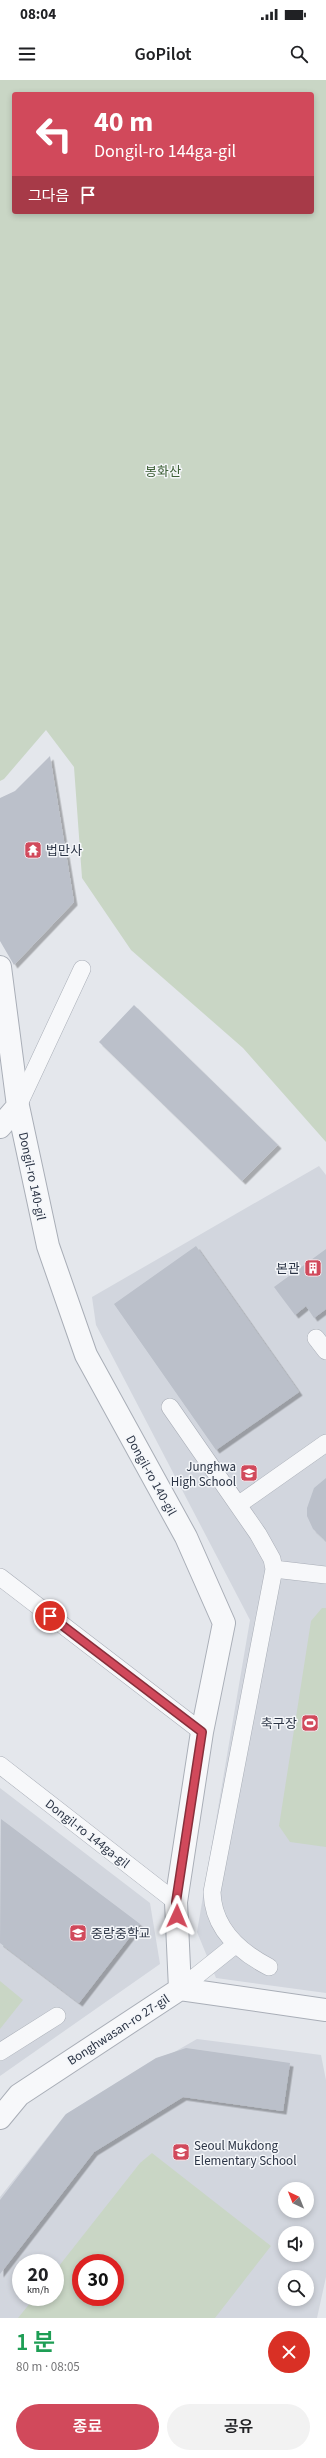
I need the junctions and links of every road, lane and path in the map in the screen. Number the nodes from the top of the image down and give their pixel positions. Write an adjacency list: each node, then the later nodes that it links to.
1 (0, 967): 3 (street, Dongil-ro 140-gil)
2 (82, 969): 3 (lane)
3 (18, 1106): 4 (street); 11 (street, Dongil-ro 140-gil)
4 (0, 1127)
5 (170, 1407): 7 (lane)
6 (326, 1443): 7 (lane)
7 (238, 1505): 8 (lane)
8 (274, 1569): 9 (lane); 14 (lane)
9 (326, 1575)
10 (0, 1577): 11 (lane)
11 (202, 1732): 13 (street, Dongil-ro 140-gil)
12 (0, 1766): 13 (lane, Dongil-ro 144ga-gil)
13 (176, 1902): 16 (street, Dongil-ro 140-gil)
14 (235, 1945): 15 (lane); 16 (lane)
15 (269, 1967)
16 (180, 1989): 17 (street, Bonghwasan-ro 27-gil); 20 (street, Bonghwasan-ro 27-gil)
17 (326, 2010)
18 (57, 2016): 19 (lane)
19 (0, 2052)
20 (0, 2118)

